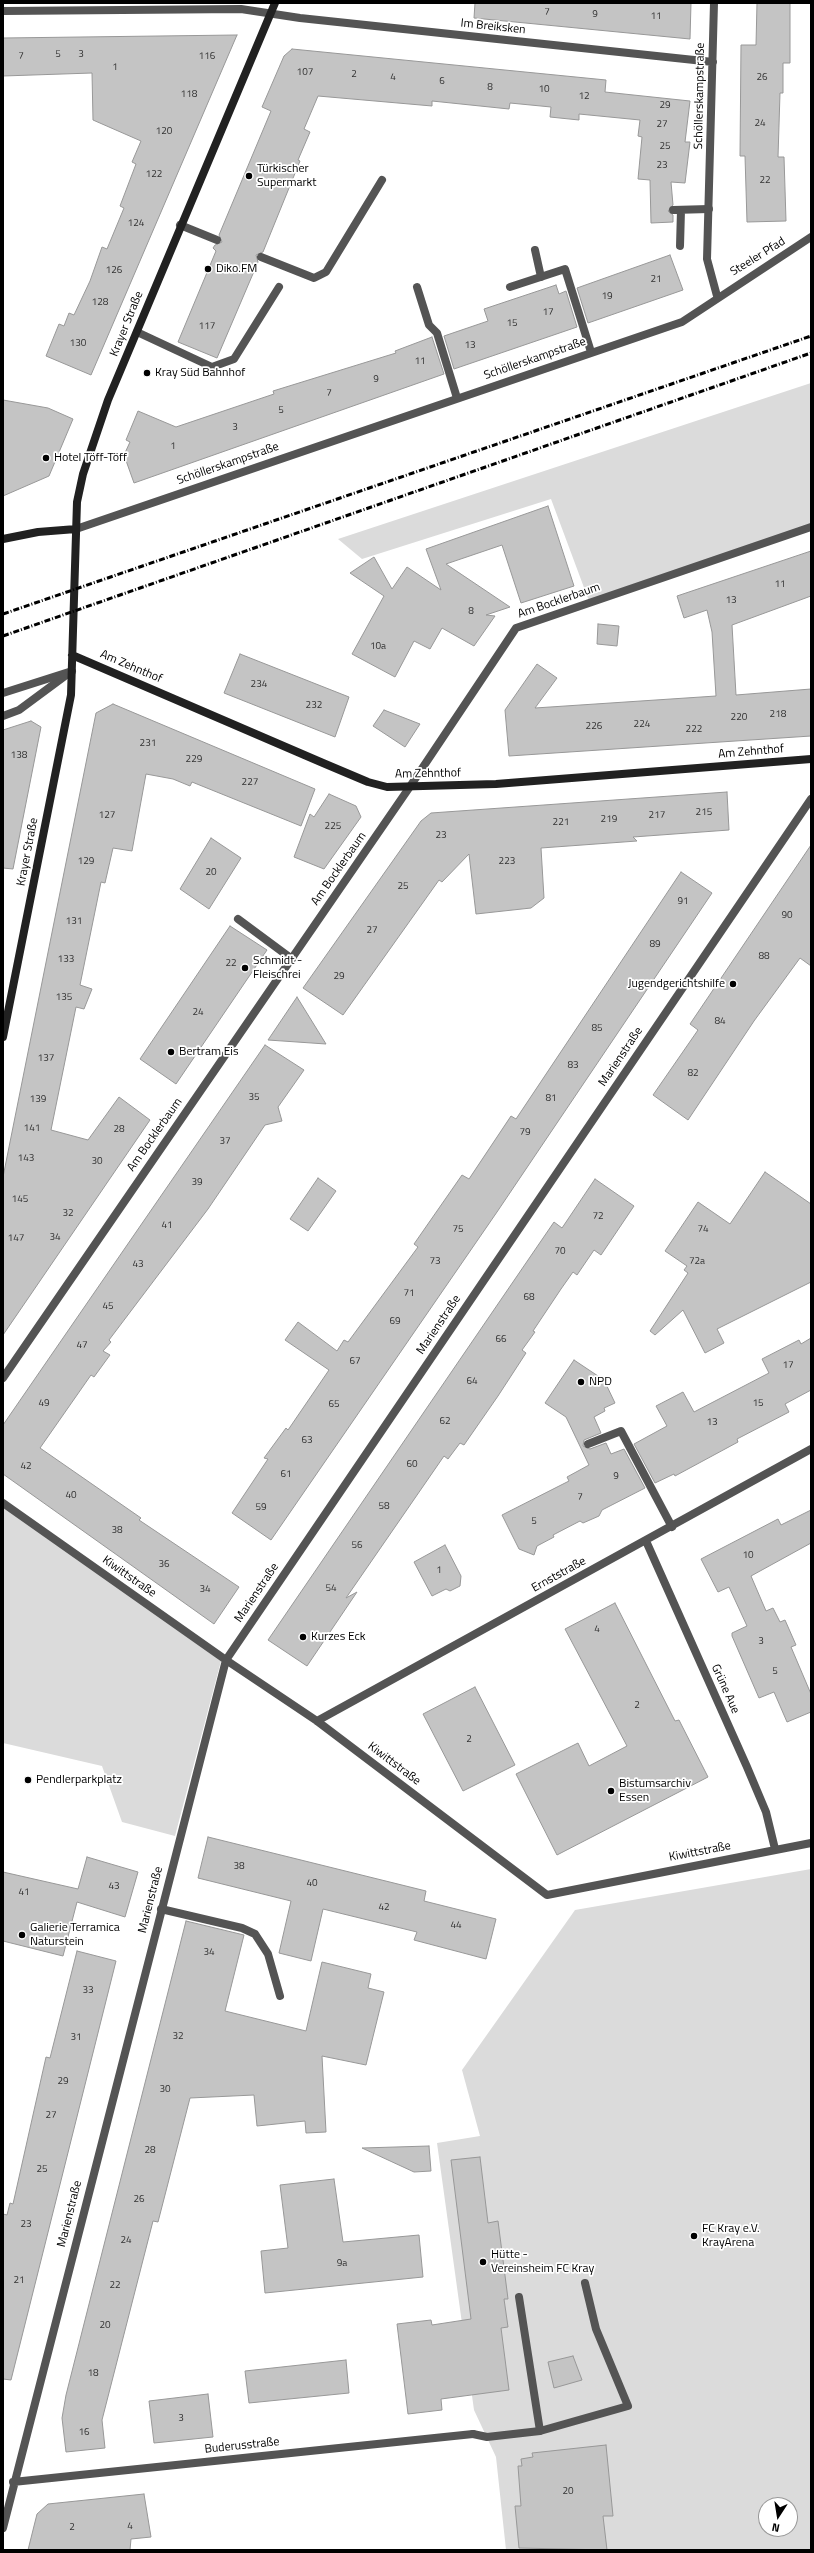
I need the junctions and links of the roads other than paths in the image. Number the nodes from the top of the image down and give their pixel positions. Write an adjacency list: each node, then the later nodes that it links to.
1 (275, 3): 4 (main road, Krayer Straße)
2 (714, 3): 5 (street, Schöllerskampstraße)
3 (3, 11): 4 (street, Im Breiksken)
4 (271, 13): 5 (street, Im Breiksken); 8 (main road, Krayer Straße)
5 (713, 62): 7 (street, Schöllerskampstraße)
6 (382, 180): 13 (street)
7 (709, 209): 11 (street); 18 (street, Schöllerskampstraße)
8 (180, 225): 10 (street); 19 (main road, Krayer Straße)
9 (811, 237): 18 (street, Steeler Pfad)
10 (217, 240)
11 (680, 246)
12 (535, 250): 14 (street)
13 (261, 257)
14 (541, 277): 17 (street); 20 (street)
15 (279, 287): 19 (street)
16 (417, 287): 21 (street)
17 (510, 287)
18 (718, 296): 20 (street, Schöllerskampstraße)
19 (137, 332): 23 (main road, Krayer Straße)
20 (591, 352): 21 (street, Schöllerskampstraße)
21 (457, 398): 23 (street, Schöllerskampstraße)
22 (811, 527): 30 (street, Am Bocklerbaum)
23 (76, 529): 24 (main road); 25 (main road, Krayer Straße)
24 (3, 539)
25 (72, 655): 26 (main road, Krayer Straße); 30 (main road, Am Zehnthof)
26 (72, 671): 27 (street); 28 (street); 34 (main road, Krayer Straße)
27 (3, 693)
28 (3, 716)
29 (811, 759): 30 (main road, Am Zehnthof)
30 (409, 788): 33 (street, Am Bocklerbaum)
31 (811, 799): 41 (street, Marienstraße)
32 (238, 919): 33 (street)
33 (292, 959): 35 (street, Am Bocklerbaum)
34 (3, 1037)
35 (3, 1378)
36 (588, 1444): 39 (street)
37 (811, 1449): 39 (street, Ernststraße)
38 (3, 1503): 41 (street, Kiwittstraße)
39 (672, 1527): 40 (street, Ernststraße)
40 (646, 1541): 42 (street, Ernststraße); 44 (street, Grüne Aue)
41 (226, 1660): 42 (street, Kiwittstraße); 45 (street, Marienstraße)
42 (317, 1721): 44 (street, Kiwittstraße)
43 (811, 1843): 44 (street, Kiwittstraße)
44 (776, 1849)
45 (161, 1909): 46 (street); 50 (street, Marienstraße)
46 (280, 1996)
47 (585, 2284): 49 (street, Buderusstraße)
48 (519, 2297): 49 (street)
49 (540, 2430): 50 (street, Buderusstraße)
50 (13, 2482): 51 (street, Marienstraße)
51 (3, 2528)

